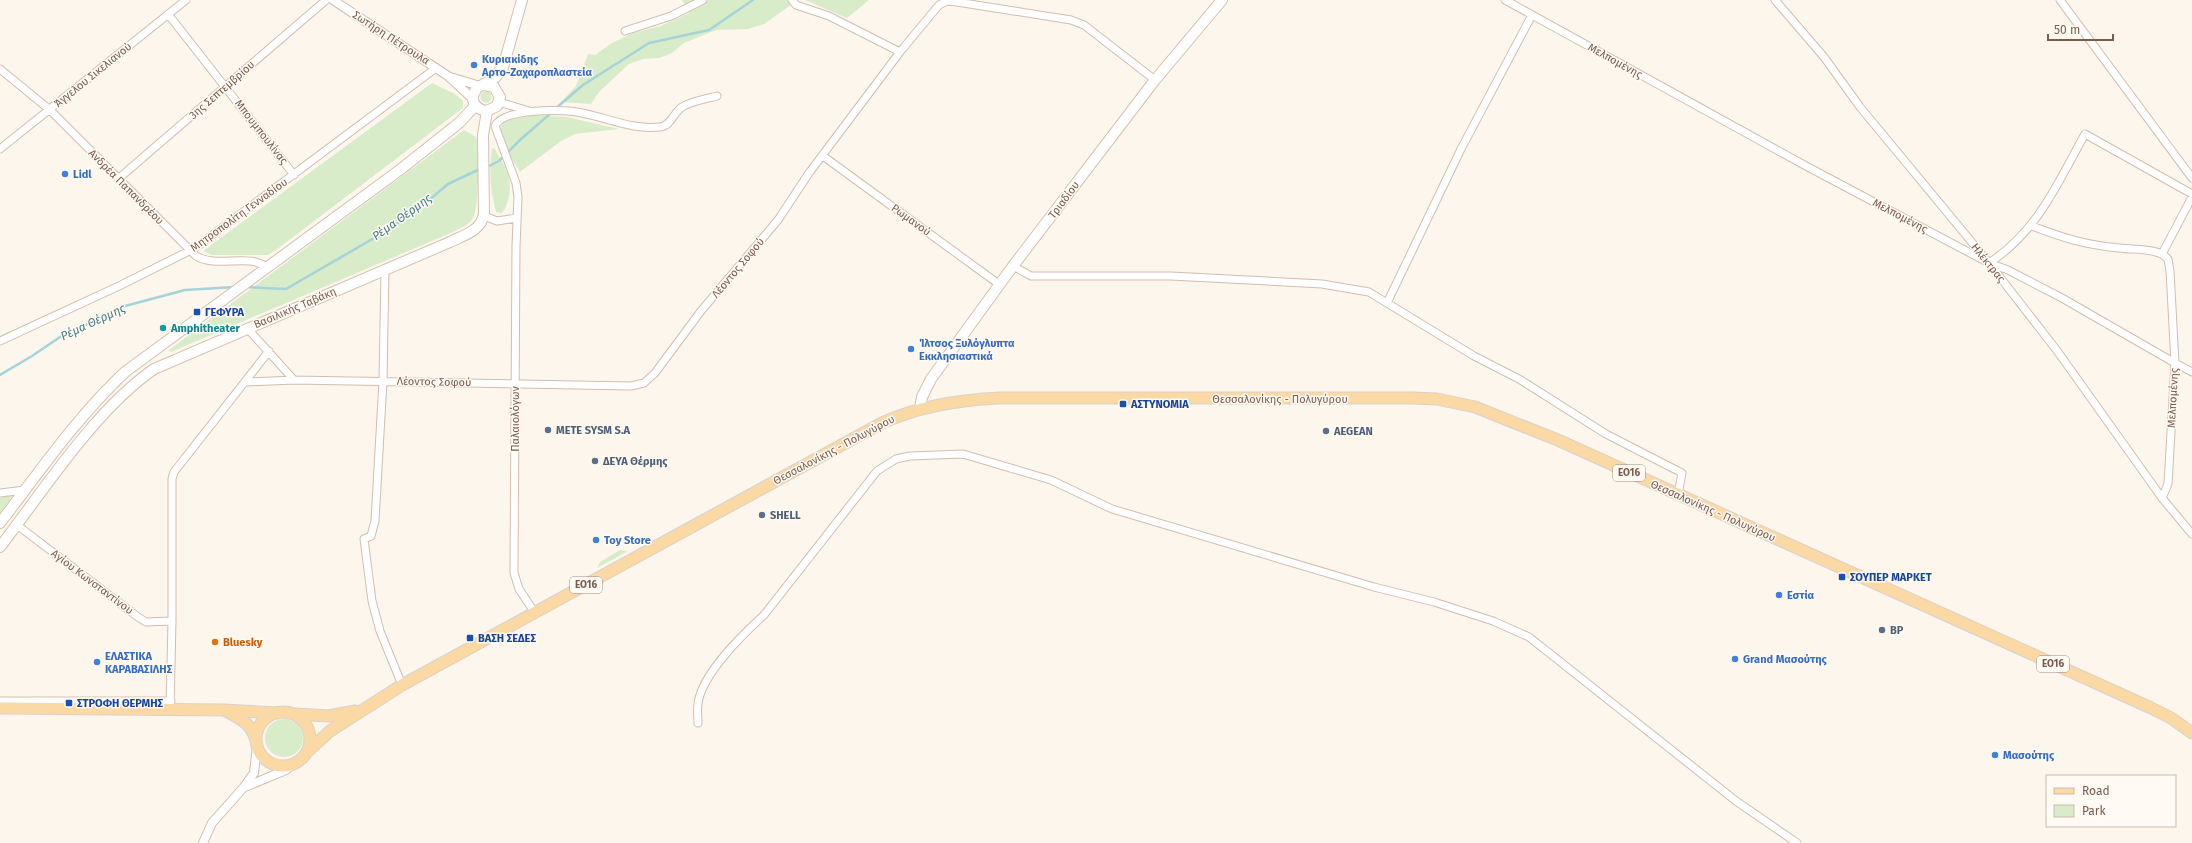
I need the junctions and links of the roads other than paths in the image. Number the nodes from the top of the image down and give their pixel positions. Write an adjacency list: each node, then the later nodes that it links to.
1 (186, 0): 11 (street, Άγγελου Σικελιανού)
2 (326, 0): 21 (street, 3ης Σεπτεμβρίου)
3 (333, 0): 16 (street, Σωτήρη Πέτρουλα)
4 (522, 0): 15 (main road)
5 (703, 0): 13 (street)
6 (792, 0): 14 (street)
7 (1222, 0): 19 (main road, Τριαδίου)
8 (1505, 0): 12 (street, Μελπομένης)
9 (1775, 0): 40 (street, Ηλέκτρας)
10 (2060, 0): 32 (street)
11 (168, 14): 21 (street, Μπουμπουλίνας); 26 (street, Άγγελου Σικελιανού)
12 (1532, 15): 40 (street, Μελπομένης); 45 (street)
13 (625, 31)
14 (900, 52): 19 (street, Λέοντος Σοφού); 30 (street, Λέοντος Σοφού)
15 (503, 65): 20 (main road); 22 (main road)
16 (436, 68): 18 (street, Σωτήρη Πέτρουλα); 31 (street, Μητροπολίτη Γενναδίου)
17 (0, 69): 26 (street, Ανδρέα Παπανδρέου)
18 (448, 76): 20 (street, Σωτήρη Πέτρουλα); 24 (street, Σωτήρη Πέτρουλα)
19 (1155, 80): 41 (main road, Τριαδίου)
20 (482, 85): 22 (main road); 24 (main road)
21 (225, 87): 31 (street, Μπουμπουλίνας); 33 (street, 3ης Σεπτεμβρίου)
22 (496, 89): 25 (main road)
23 (717, 96): 28 (street)
24 (474, 102): 27 (main road); 42 (main road)
25 (499, 102): 27 (main road); 28 (street)
26 (50, 110): 29 (street, Άγγελου Σικελιανού); 33 (street, Ανδρέα Παπανδρέου)
27 (487, 111): 35 (main road)
28 (532, 113): 36 (street, Παλαιολόγων)
29 (0, 149)
30 (823, 156): 44 (street, Ρωμανού); 55 (street, Λέοντος Σοφού)
31 (294, 175): 38 (street, Μητροπολίτη Γενναδίου)
32 (2192, 178)
33 (118, 179): 38 (street, Ανδρέα Παπανδρέου)
34 (2192, 195): 37 (street); 39 (street)
35 (484, 216): 36 (street); 43 (main road, Βασιλικής Ταβάκη)
36 (517, 218): 55 (street, Παλαιολόγων)
37 (2032, 226): 39 (street); 40 (street)
38 (190, 251): 42 (street, Ανδρέα Παπανδρέου); 47 (street, Μητροπολίτη Γενναδίου)
39 (2162, 254): 49 (street)
40 (1989, 263): 49 (street, Μελπομένης); 61 (street, Ηλέκτρας)
41 (1013, 266): 44 (main road, Τριαδίου); 45 (street)
42 (268, 268): 53 (main road)
43 (385, 270): 46 (main road, Βασιλικής Ταβάκη); 52 (street)
44 (1000, 285): 57 (main road, Τριαδίου)
45 (1387, 303): 60 (street)
46 (246, 328): 48 (street); 56 (main road, Βασιλικής Ταβάκη)
47 (0, 340)
48 (268, 351): 51 (street); 54 (street)
49 (2175, 363): 50 (street); 61 (street, Μελπομένης)
50 (2192, 372)
51 (294, 380): 52 (street, Λέοντος Σοφού); 54 (street, Λέοντος Σοφού)
52 (383, 381): 55 (street, Λέοντος Σοφού); 68 (street)
53 (115, 382): 56 (main road); 58 (main road)
54 (246, 382): 67 (street)
55 (515, 384): 66 (street, Παλαιολόγων)
56 (126, 392): 63 (main road, Βασιλικής Ταβάκη)
57 (920, 409): 60 (main road, Θεσσαλονίκης - Πολυγύρου / ΕΟ16); 66 (main road, Θεσσαλονίκης - Πολυγύρου / ΕΟ16)
58 (25, 490): 59 (street); 62 (main road)
59 (0, 493)
60 (1678, 495): 77 (main road, Θεσσαλονίκης - Πολυγύρου / ΕΟ16)
61 (2162, 498): 64 (street, Ηλέκτρας)
62 (0, 523)
63 (17, 525): 65 (main road, Βασιλικής Ταβάκη); 67 (street, Αγίου Κωνσταντίνου)
64 (2192, 534)
65 (0, 547)
66 (534, 613): 68 (main road, Θεσσαλονίκης - Πολυγύρου / ΕΟ16)
67 (172, 621): 70 (street)
68 (402, 685): 71 (main road, Θεσσαλονίκης - Πολυγύρου / ΕΟ16)
69 (0, 701): 70 (street)
70 (170, 705): 72 (main road, ΕΟ16); 73 (main road, ΕΟ16)
71 (373, 706): 75 (main road, Θεσσαλονίκης - Πολυγύρου / ΕΟ16); 79 (main road, Θεσσαλονίκης - Πολυγύρου / ΕΟ16)
72 (0, 708)
73 (224, 710): 74 (main road, ΕΟ16); 78 (main road, ΕΟ16)
74 (278, 713): 75 (main road, ΕΟ16); 78 (main road)
75 (290, 713): 79 (main road)
76 (698, 723): 83 (street)
77 (2192, 733)
78 (257, 744): 80 (main road, ΕΟ16); 81 (street)
79 (306, 753): 80 (main road, ΕΟ16)
80 (294, 763): 81 (street)
81 (244, 787): 82 (street)
82 (203, 843)
83 (1797, 843)

